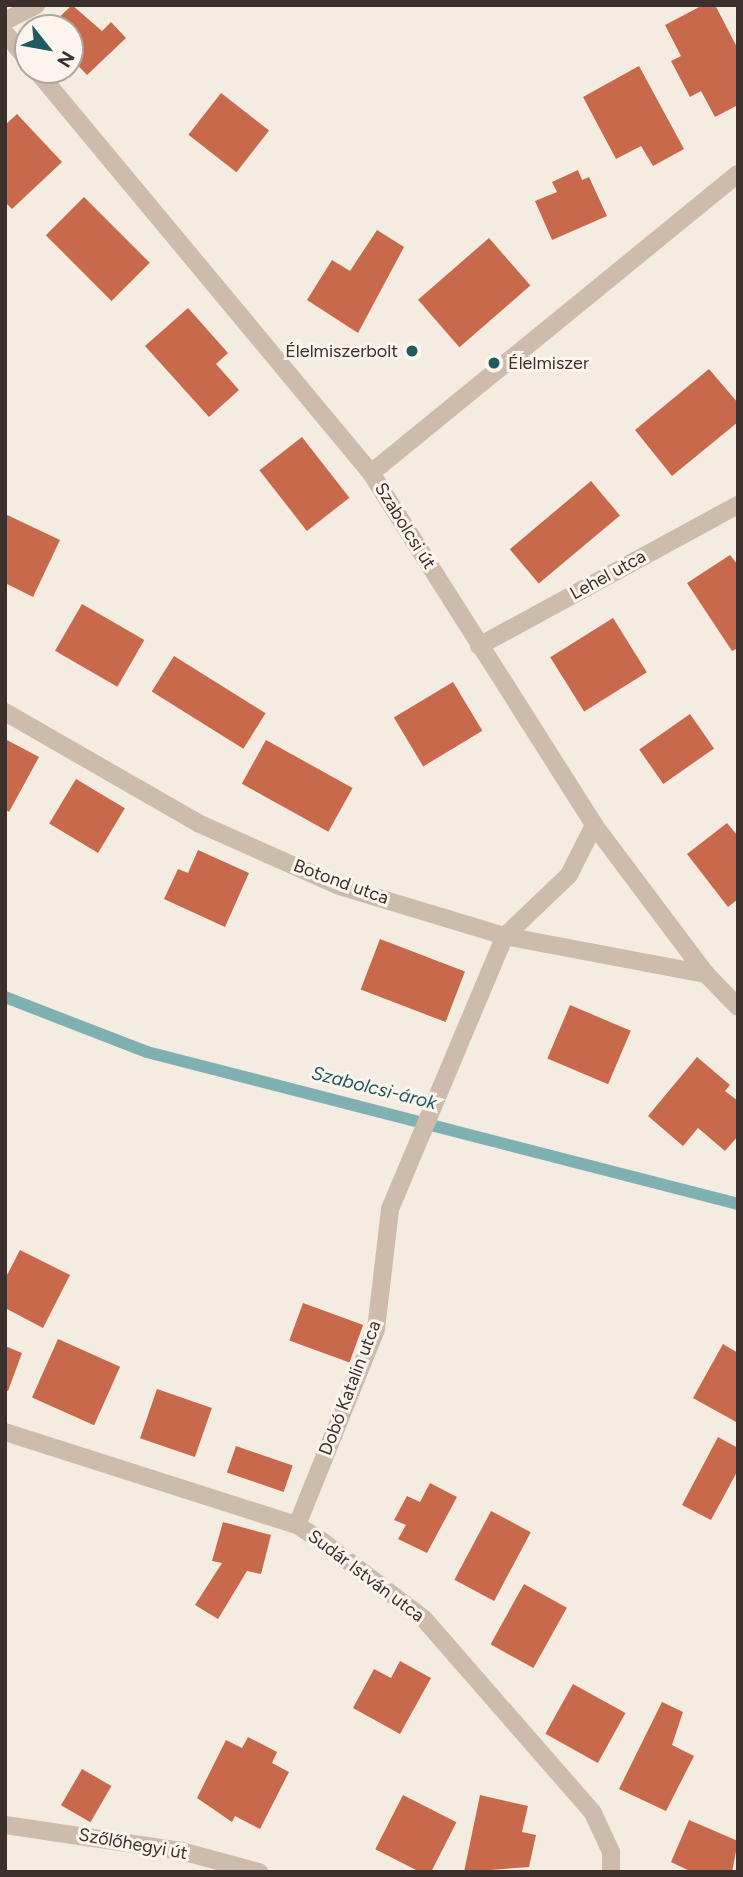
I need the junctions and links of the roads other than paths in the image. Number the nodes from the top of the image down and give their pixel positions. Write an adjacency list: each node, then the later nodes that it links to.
1 (36, 5): 2 (street)
2 (5, 21)
3 (48, 84): 5 (street, Szabolcsi út)
4 (738, 174): 5 (street)
5 (371, 473): 7 (street, Szabolcsi út)
6 (738, 505): 7 (street, Lehel utca)
7 (479, 646): 9 (street, Szabolcsi út)
8 (5, 712): 10 (street, Botond utca)
9 (594, 825): 10 (street); 11 (street, Szabolcsi út)
10 (505, 936): 11 (street, Botond utca); 14 (street, Dobó Katalin utca)
11 (706, 974): 12 (street, Szabolcsi út)
12 (738, 1007)
13 (5, 1432): 14 (street, Sudár István utca)
14 (297, 1525): 17 (street, Sudár István utca)
15 (5, 1825): 16 (street, Szőlőhegyi út)
16 (259, 1872)
17 (611, 1872)

